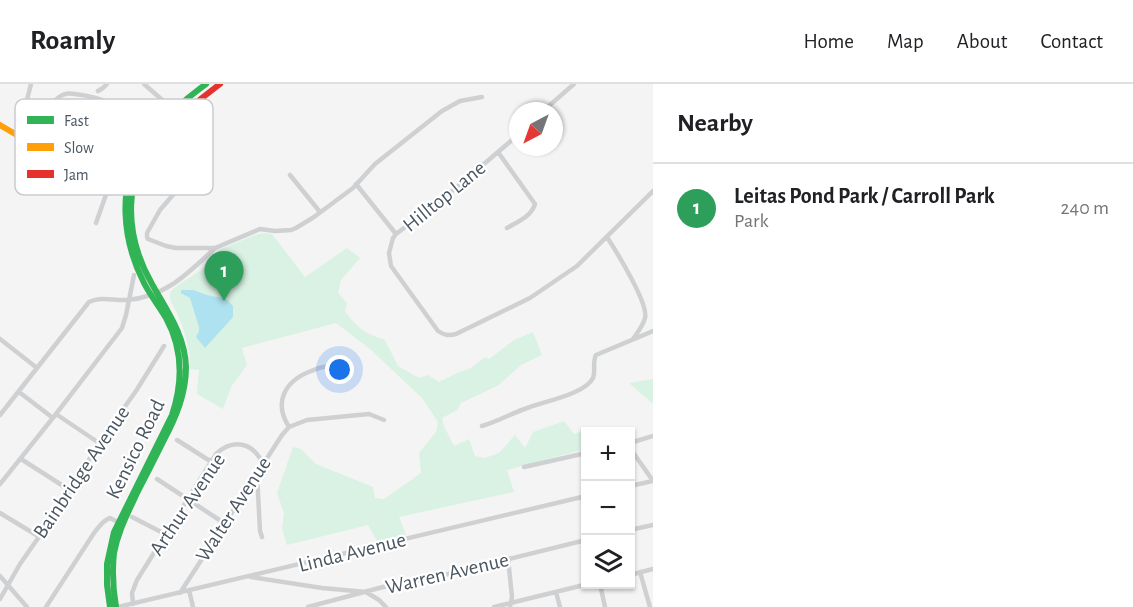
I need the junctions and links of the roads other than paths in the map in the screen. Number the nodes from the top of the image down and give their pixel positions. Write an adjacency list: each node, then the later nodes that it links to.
1 (31, 84): 9 (street)
2 (107, 84): 7 (street)
3 (144, 84): 12 (street)
4 (206, 84): 13 (street)
5 (220, 84): 14 (street)
6 (574, 84): 15 (street)
7 (98, 91)
8 (482, 97): 21 (street)
9 (27, 99)
10 (57, 99): 11 (street)
11 (100, 99)
12 (160, 99)
13 (192, 99)
14 (198, 99)
15 (553, 102)
16 (0, 125): 17 (street)
17 (15, 134)
18 (509, 143): 19 (street, Hilltop Lane)
19 (498, 152): 28 (street); 29 (street, Hilltop Lane)
20 (290, 175): 26 (street)
21 (356, 184): 26 (street); 29 (street)
22 (653, 191): 30 (street)
23 (106, 195): 27 (street)
24 (131, 195): 33 (street, Kensico Road)
25 (173, 195): 31 (street)
26 (320, 212): 31 (street)
27 (96, 223)
28 (507, 228)
29 (396, 234): 30 (street)
30 (607, 237): 37 (street)
31 (215, 248): 33 (street)
32 (134, 274): 34 (street)
33 (155, 294): 34 (street); 67 (street, Kensico Road); 94 (street, Kensico Road)
34 (129, 300): 40 (street); 43 (street)
35 (653, 331): 37 (street)
36 (0, 339): 40 (street)
37 (633, 339): 45 (street)
38 (164, 346): 50 (street, Bainbridge Avenue)
39 (334, 366): 46 (street)
40 (38, 368): 41 (street)
41 (19, 392): 42 (street); 43 (street)
42 (0, 415)
43 (55, 416): 50 (street); 53 (street)
44 (384, 420): 46 (street)
45 (482, 426)
46 (289, 427): 55 (street, Walter Avenue)
47 (653, 436): 49 (street)
48 (177, 440): 54 (street)
49 (635, 441)
50 (99, 443): 62 (street, Bainbridge Avenue)
51 (581, 454): 56 (street)
52 (635, 455): 59 (street)
53 (21, 459): 60 (street); 62 (street)
54 (210, 461): 55 (street, Arthur Avenue); 64 (street, Arthur Avenue)
55 (263, 464): 57 (street, Walter Avenue)
56 (524, 467)
57 (257, 473): 68 (street, Walter Avenue); 73 (street)
58 (157, 478): 64 (street)
59 (653, 481): 61 (street)
60 (0, 484)
61 (635, 485)
62 (71, 491): 72 (street, Bainbridge Avenue)
63 (581, 497): 80 (street, Linda Avenue)
64 (188, 499): 68 (street); 71 (street, Arthur Avenue)
65 (0, 513): 72 (street)
66 (132, 517): 71 (street)
67 (118, 522): 92 (street); 93 (street, Kensico Road)
68 (224, 524): 87 (street, Walter Avenue)
69 (653, 525): 70 (street)
70 (635, 529)
71 (165, 534): 89 (street, Arthur Avenue)
72 (38, 536): 81 (street, Bainbridge Avenue)
73 (262, 537)
74 (581, 541): 75 (street, Warren Avenue)
75 (508, 558): 85 (street, Warren Avenue); 90 (street)
76 (653, 569): 77 (street)
77 (640, 572): 78 (street); 101 (street)
78 (635, 574)
79 (0, 576): 81 (street)
80 (248, 577): 84 (street, Linda Avenue); 85 (street)
81 (8, 586): 88 (street, Bainbridge Avenue); 91 (street)
82 (581, 587): 86 (street)
83 (601, 589): 100 (street)
84 (189, 591): 87 (street, Linda Avenue); 95 (street)
85 (366, 592): 96 (street, Warren Avenue); 97 (street)
86 (556, 592): 90 (street); 99 (street)
87 (180, 593): 89 (street, Linda Avenue)
88 (0, 600)
89 (133, 604): 94 (street, Linda Avenue)
90 (511, 605): 98 (street)
91 (27, 607)
92 (46, 607)
93 (110, 607)
94 (117, 607)
95 (194, 607)
96 (308, 607)
97 (386, 607)
98 (494, 607)
99 (560, 607)
100 (605, 607)
101 (650, 607)

